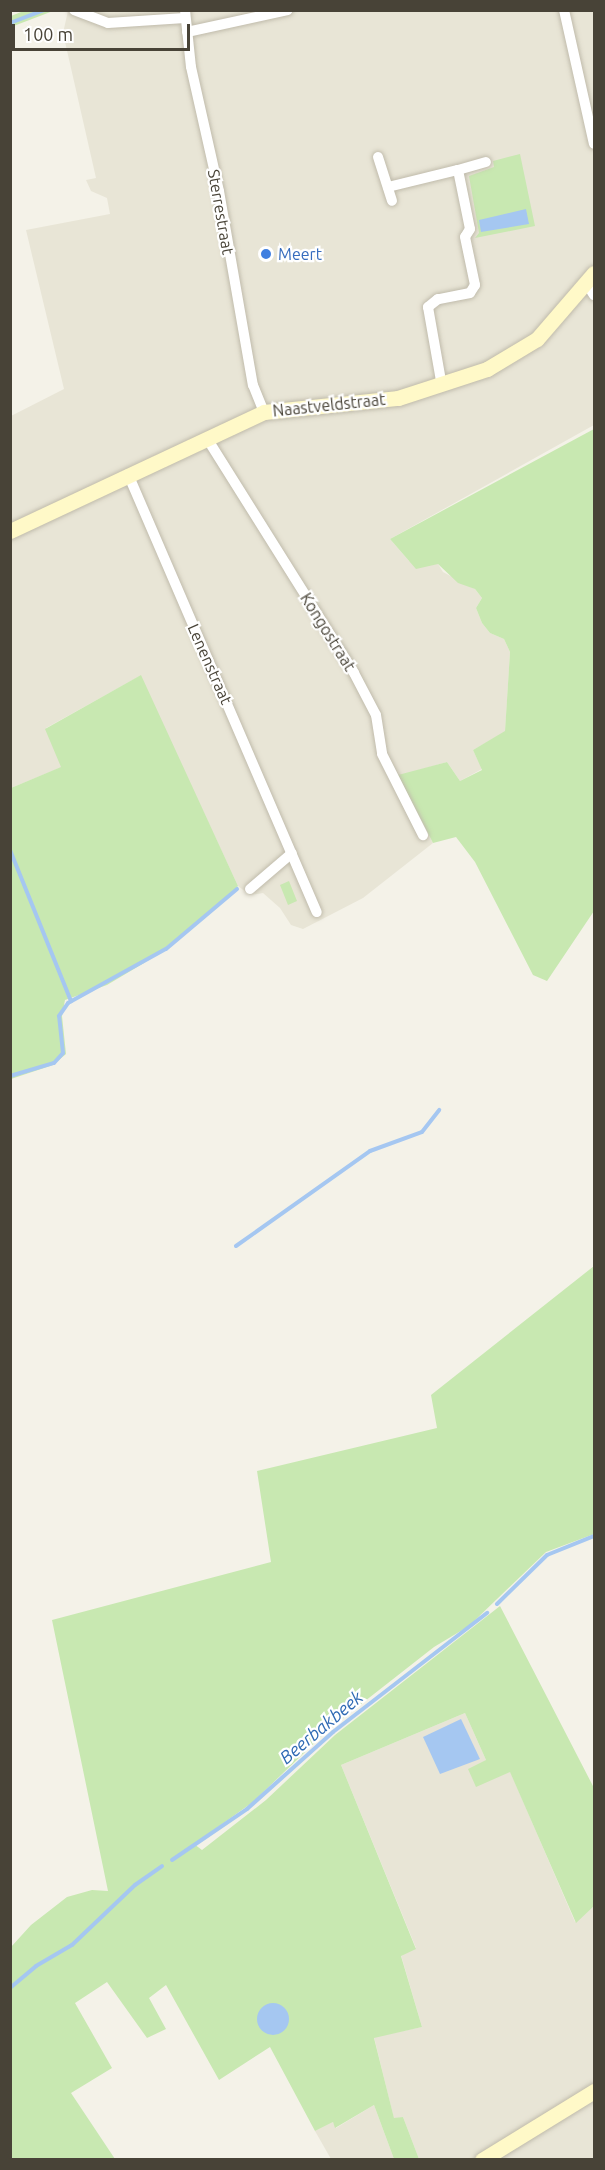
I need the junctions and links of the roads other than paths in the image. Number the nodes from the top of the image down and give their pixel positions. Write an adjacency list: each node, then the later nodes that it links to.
1 (74, 10): 4 (street)
2 (288, 10): 5 (street)
3 (564, 10): 6 (street)
4 (185, 14): 5 (street, Sterrestraat)
5 (187, 32): 14 (street, Sterrestraat)
6 (594, 144)
7 (378, 157): 10 (street)
8 (486, 162): 9 (street)
9 (458, 170): 10 (street); 13 (street)
10 (388, 187): 11 (street)
11 (393, 201)
12 (592, 284): 13 (street, Naastveldstraat)
13 (442, 386): 14 (street, Naastveldstraat)
14 (264, 412): 15 (street, Naastveldstraat)
15 (208, 440): 16 (street, Naastveldstraat); 18 (street, Kongostraat)
16 (128, 474): 17 (street, Naastveldstraat); 19 (street, Lenenstraat)
17 (10, 531)
18 (423, 835)
19 (291, 853): 20 (street); 21 (street, Lenenstraat)
20 (250, 889)
21 (317, 912)
22 (594, 2091): 23 (street)
23 (482, 2160)

